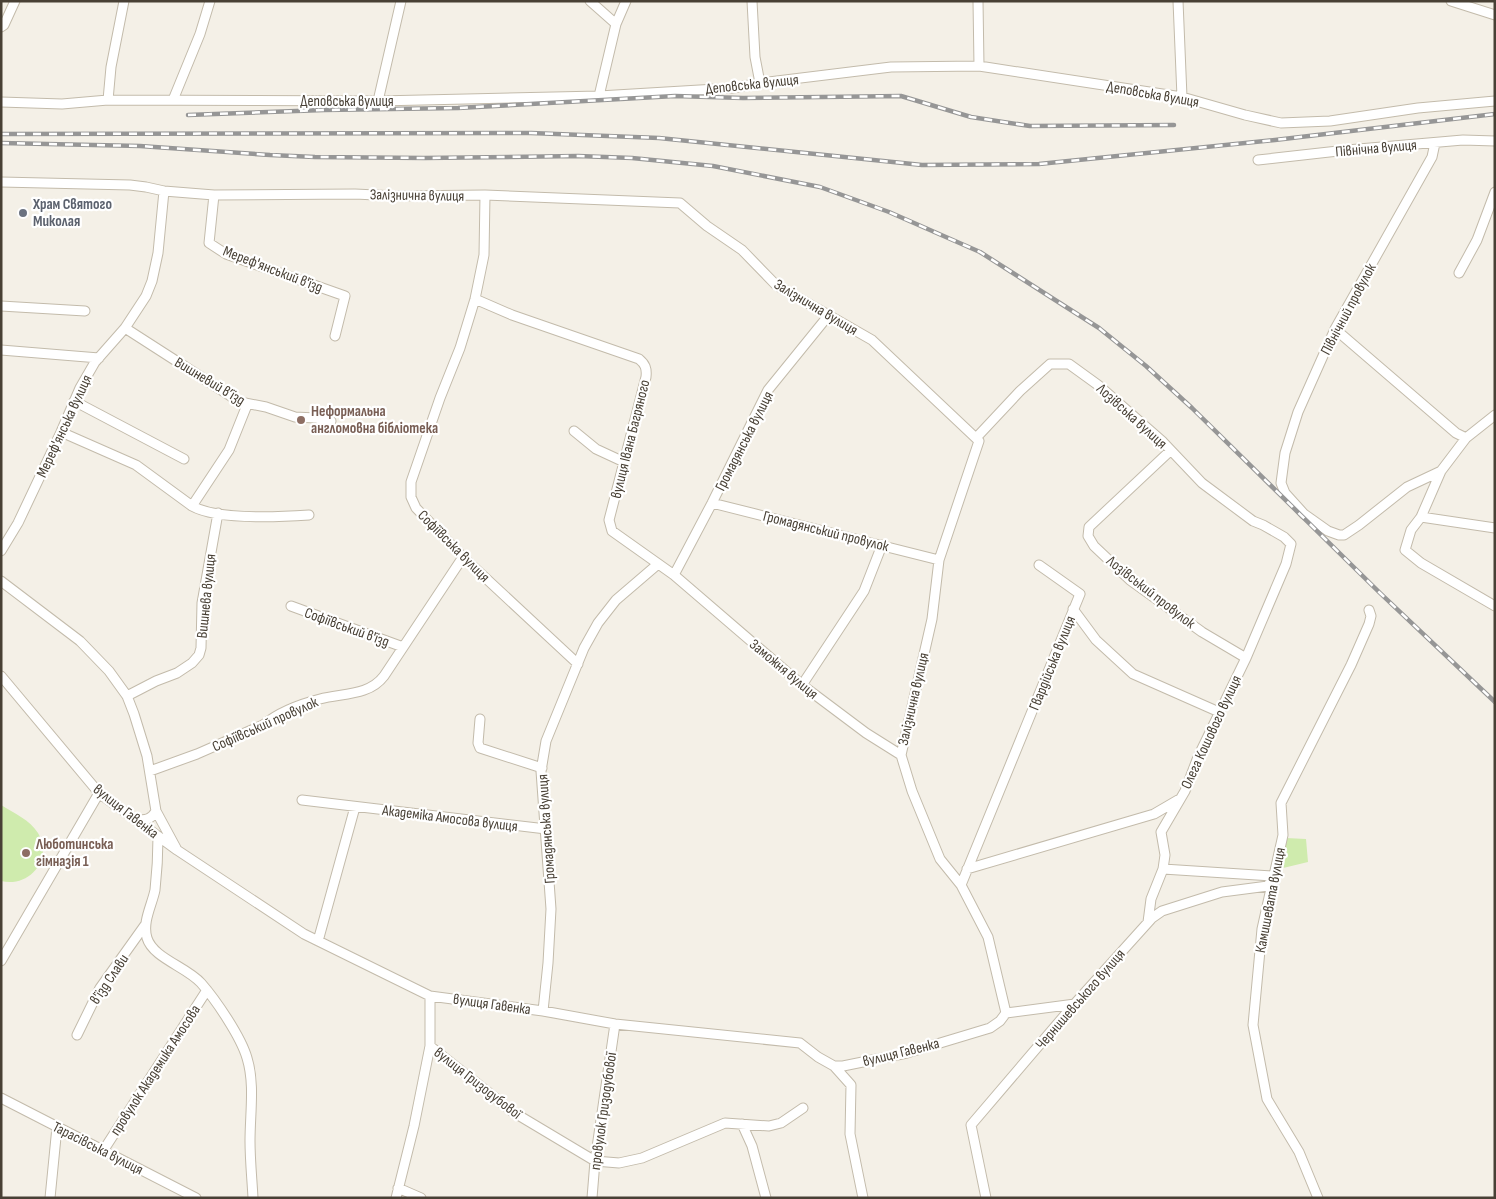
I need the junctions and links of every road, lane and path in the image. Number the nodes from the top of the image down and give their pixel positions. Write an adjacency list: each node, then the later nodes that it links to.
1 (15, 1): 13 (street)
2 (124, 1): 18 (street)
3 (210, 1): 19 (street)
4 (401, 1): 20 (street)
5 (590, 1): 12 (street)
6 (626, 1): 12 (street)
7 (752, 1): 15 (street)
8 (978, 1): 14 (street)
9 (1178, 1): 17 (street)
10 (1450, 1): 11 (street)
11 (1495, 15)
12 (616, 24): 16 (street)
13 (1, 27)
14 (979, 66): 15 (street, Деповська вулиця); 17 (street, Деповська вулиця)
15 (760, 83): 16 (street, Деповська вулиця)
16 (599, 96): 20 (street, Деповська вулиця)
17 (1182, 96): 21 (street, Деповська вулиця)
18 (108, 100): 19 (street, Деповська вулиця); 22 (street, Деповська вулиця)
19 (172, 100): 20 (street, Деповська вулиця)
20 (378, 101)
21 (1495, 101)
22 (1, 102)
23 (1495, 142): 24 (street, Північна вулиця)
24 (1435, 143): 25 (street, Північна вулиця); 37 (street, Північний провулок)
25 (1258, 160)
26 (1, 182): 27 (street, Залізнична вулиця)
27 (164, 191): 29 (street, Залізнична вулиця); 36 (street, Мереф'янська вулиця)
28 (1495, 192): 31 (street)
29 (214, 195): 30 (street, Залізнична вулиця); 38 (street, Мереф'янський в'їзд)
30 (485, 195): 32 (street, Софіївська вулиця); 35 (street, Залізнична вулиця)
31 (1460, 273)
32 (475, 298): 51 (street, вулиця Івана Багряного); 62 (street, Софіївська вулиця)
33 (1, 306): 34 (street)
34 (86, 311)
35 (828, 316): 47 (street, Залізнична вулиця); 53 (street, Громадянська вулиця)
36 (125, 328): 40 (street, Мереф'янська вулиця); 42 (street, Вишневий в’їзд)
37 (1335, 329): 48 (street); 52 (street, Північний провулок)
38 (335, 336)
39 (1, 350): 40 (street)
40 (99, 358): 41 (street, Мереф'янська вулиця)
41 (74, 401): 46 (street, Мереф'янська вулиця); 50 (street)
42 (247, 404): 44 (street, Вишневий в’їзд); 54 (street)
43 (1495, 415): 48 (street)
44 (331, 422)
45 (574, 431): 51 (street)
46 (61, 432): 54 (street); 61 (street, Мереф'янська вулиця)
47 (976, 438): 49 (street, Лозівська вулиця); 63 (street, Залізнична вулиця)
48 (1466, 438): 52 (street)
49 (1170, 451): 59 (street, Лозівська вулиця); 73 (street, Лозівський провулок)
50 (184, 459)
51 (624, 462): 64 (street, вулиця Івана Багряного)
52 (1441, 471): 57 (street)
53 (712, 503): 60 (street, Громадянський провулок); 66 (street, Громадянська вулиця)
54 (192, 506): 55 (street)
55 (218, 513): 56 (street); 77 (street, Вишнева вулиця)
56 (309, 515)
57 (1421, 517): 58 (street); 69 (street)
58 (1495, 528)
59 (1291, 544): 73 (street, Олега Кошового вулиця)
60 (882, 545): 63 (street, Громадянський провулок); 76 (street)
61 (1, 551)
62 (463, 557): 72 (street, Софіївський провулок); 74 (street, Софіївська вулиця)
63 (939, 560): 80 (street, Залізнична вулиця)
64 (658, 564): 66 (street, вулиця Івана Багряного); 74 (street, Громадянська вулиця)
65 (1039, 565): 70 (street)
66 (674, 575): 76 (street, Заможня вулиця)
67 (1, 581): 77 (street)
68 (291, 606): 72 (street, Софіївський в'їзд)
69 (1495, 606)
70 (1074, 609): 78 (street, Гвардійська вулиця); 92 (street, Гвардійська вулиця)
71 (1369, 610): 94 (street, Камишевата вулиця)
72 (403, 647): 82 (street, Софіївський провулок)
73 (1246, 658): 78 (street, Олега Кошового вулиця)
74 (578, 664): 81 (street, Громадянська вулиця)
75 (1, 676): 83 (street, вулиця Гавенка)
76 (802, 685): 80 (street, Заможня вулиця)
77 (127, 696): 82 (street)
78 (1219, 712): 84 (street, Олега Кошового вулиця)
79 (480, 719): 81 (street)
80 (901, 755): 95 (street)
81 (542, 768): 89 (street, Громадянська вулиця)
82 (150, 771): 87 (street)
83 (99, 793): 88 (street, вулиця Гавенка); 99 (street)
84 (1180, 799): 92 (street); 93 (street, Олега Кошового вулиця)
85 (302, 800): 86 (street, Академіка Амосова вулиця)
86 (355, 807): 89 (street, Академіка Амосова вулиця); 98 (street)
87 (156, 811): 88 (street); 91 (street)
88 (136, 820): 90 (street, вулиця Гавенка)
89 (546, 829): 103 (street, Громадянська вулиця)
90 (158, 837): 91 (street, вулиця Гавенка); 97 (street)
91 (177, 850): 98 (street, вулиця Гавенка)
92 (968, 869): 95 (street, Гвардійська вулиця)
93 (1163, 869): 94 (street); 96 (street, Олега Кошового вулиця)
94 (1273, 876): 96 (street, Чернишевського вулиця); 127 (street, Камишевата вулиця)
95 (961, 884): 104 (street)
96 (1148, 922): 102 (street, Чернишевського вулиця)
97 (146, 925): 100 (street); 106 (street, в'їзд Слави)
98 (318, 941): 101 (street, вулиця Гавенка)
99 (1, 961)
100 (207, 990): 113 (street, провулок Академика Амосова); 120 (street)
101 (430, 996): 103 (street, вулиця Гавенка); 107 (street)
102 (1075, 1004): 104 (street); 126 (street, Чернишевського вулиця)
103 (543, 1011): 105 (street, вулиця Гавенка)
104 (1006, 1013): 108 (street, вулиця Гавенка)
105 (615, 1024): 108 (street, вулиця Гавенка); 114 (street, провулок Гризодубової)
106 (77, 1035)
107 (430, 1046): 114 (street, вулиця Гризодубової); 116 (street)
108 (834, 1066): 125 (street)
109 (1, 1098): 112 (street, Тарасівська вулиця)
110 (803, 1108): 111 (street, вулиця Гризодубової)
111 (742, 1124): 114 (street, вулиця Гризодубової); 124 (street)
112 (57, 1127): 113 (street, Тарасівська вулиця); 117 (street)
113 (104, 1151): 115 (street, Тарасівська вулиця)
114 (595, 1160): 123 (street, провулок Гризодубової)
115 (177, 1188): 118 (street); 119 (street, Тарасівська вулиця)
116 (398, 1188): 121 (street); 122 (street)
117 (50, 1198)
118 (178, 1198)
119 (196, 1198)
120 (253, 1198)
121 (396, 1198)
122 (421, 1198)
123 (592, 1198)
124 (766, 1198)
125 (863, 1198)
126 (986, 1198)
127 (1318, 1198)

